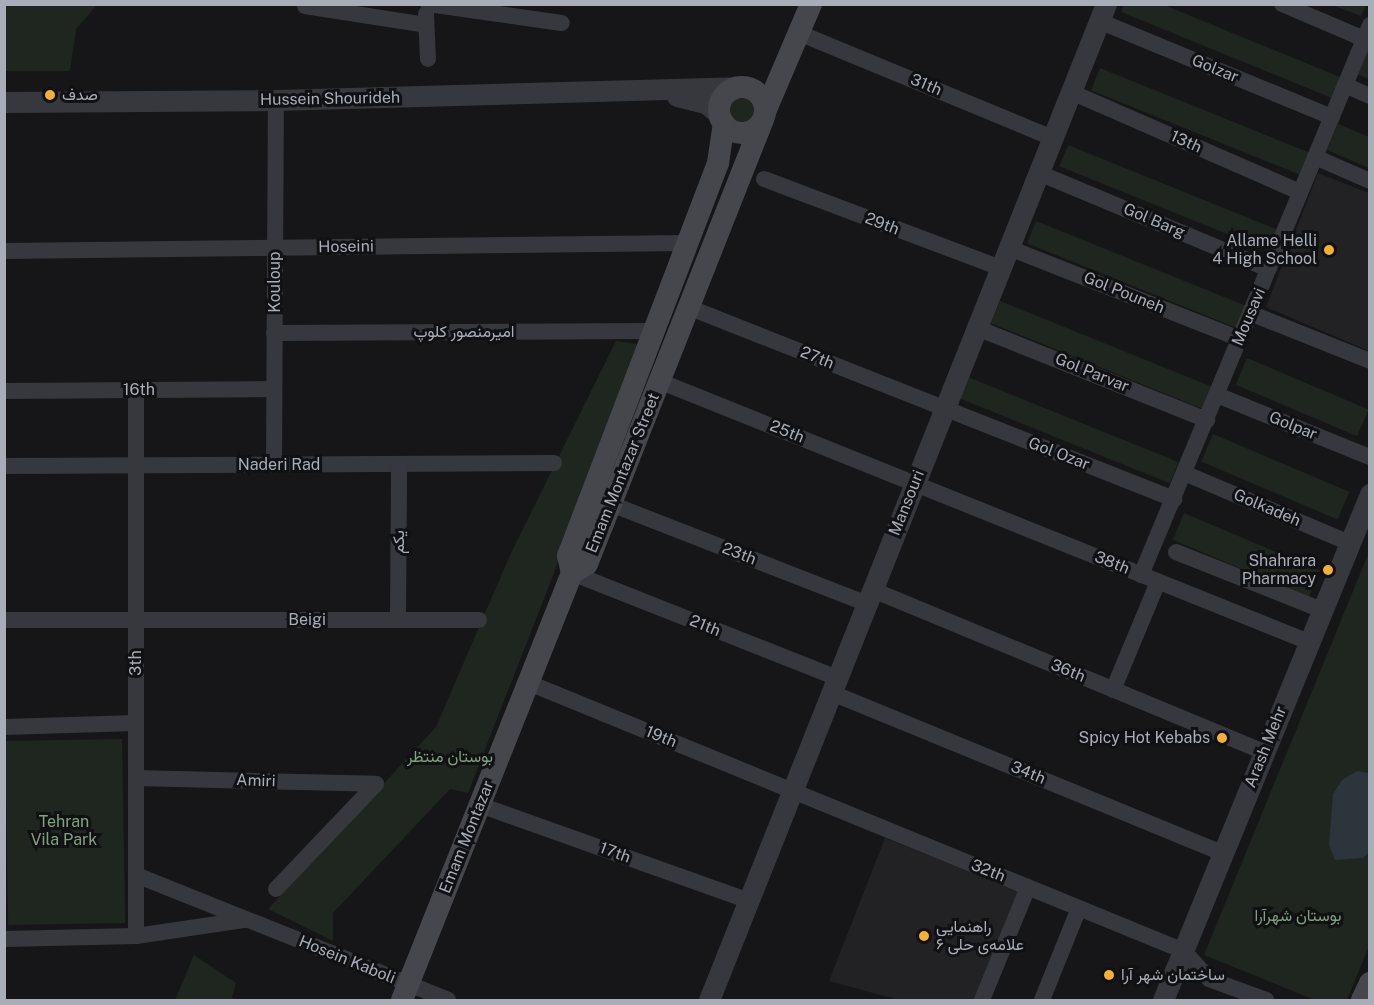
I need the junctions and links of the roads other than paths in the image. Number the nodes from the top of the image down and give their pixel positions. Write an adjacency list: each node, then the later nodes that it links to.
1 (427, 4): 7 (street); 8 (street)
2 (795, 4): 13 (main road)
3 (811, 4): 10 (main road, Emam Montazar Street)
4 (1282, 4): 9 (street)
5 (305, 6): 8 (street)
6 (1102, 13): 15 (street, Mansouri); 20 (street, Golzar)
7 (562, 22)
8 (426, 25): 11 (street)
9 (1367, 32): 12 (street, Mousavi)
10 (799, 33): 19 (main road, Emam Montazar Street); 22 (street, 31th)
11 (428, 59)
12 (1345, 85): 16 (street); 20 (street, Mousavi)
13 (745, 89): 14 (street, Hussein Shourideh); 19 (main road); 21 (main road)
14 (656, 92): 17 (street, Hussein Shourideh); 21 (street, Hussein Shourideh)
15 (1071, 92): 22 (street, Mansouri); 27 (street, 13th)
16 (1370, 96)
17 (276, 100): 18 (street, Hussein Shourideh); 29 (street, Kouloup)
18 (4, 102)
19 (764, 117): 21 (main road); 34 (main road, Emam Montazar Street)
20 (1332, 117): 23 (street, Mousavi)
21 (722, 119): 28 (main road, Emam Montazar Street)
22 (1053, 138): 24 (street, Mansouri)
23 (1315, 157): 26 (street); 27 (street, Mousavi)
24 (1039, 173): 30 (street, Mansouri); 33 (street, Gol Barg)
25 (764, 179): 32 (street, 29th)
26 (1370, 181)
27 (1300, 192): 33 (street, Mousavi)
28 (688, 243): 29 (street, Hoseini); 37 (main road, Emam Montazar Street)
29 (275, 248): 31 (street, Hoseini); 38 (street, Kouloup)
30 (1009, 248): 32 (street, Mansouri); 39 (street, Gol Pouneh)
31 (4, 251)
32 (1001, 268): 36 (street, Mansouri)
33 (1269, 269): 35 (street, Mousavi)
34 (688, 307): 41 (main road, Emam Montazar Street); 46 (street, 27th)
35 (1250, 313): 39 (street, Mousavi); 40 (street)
36 (977, 328): 46 (street, Mansouri); 47 (street, Gol Parvar)
37 (654, 331): 38 (street, امیرمنصور کلوپ); 61 (main road, Emam Montazar Street)
38 (274, 333): 42 (street, Kouloup)
39 (1240, 339): 45 (street, Mousavi)
40 (1370, 361)
41 (659, 381): 55 (street, 25th); 58 (main road, Emam Montazar Street)
42 (274, 389): 43 (street, 16th); 51 (street, Kouloup)
43 (136, 390): 44 (street, 16th); 53 (street, 3th)
44 (4, 391)
45 (1216, 395): 47 (street, Mousavi); 48 (street, Golpar)
46 (945, 409): 55 (street, Mansouri); 57 (street, Gol Ozar)
47 (1207, 420): 54 (street, Mousavi)
48 (1370, 457)
49 (554, 463): 50 (street, Naderi Rad)
50 (399, 464): 51 (street, Naderi Rad); 68 (street, یکم)
51 (273, 465): 53 (street, Naderi Rad)
52 (4, 466): 53 (street, Naderi Rad)
53 (136, 466): 67 (street, 3th)
54 (1184, 473): 57 (street, Mousavi); 59 (street, Golkadeh)
55 (915, 484): 62 (street, 38th); 64 (street, Mansouri)
56 (1370, 494): 59 (street, Arash Mehr)
57 (1174, 499): 62 (street, Mousavi)
58 (610, 504): 61 (main road, Emam Montazar Street); 64 (street, 23th)
59 (1350, 543): 65 (street, Arash Mehr)
60 (1176, 552): 65 (street)
61 (572, 573): 71 (main road, Emam Montazar); 72 (street, 21th)
62 (1141, 574): 63 (street, 38th)
63 (1158, 582): 70 (street, 38th); 73 (street)
64 (870, 597): 72 (street, Mansouri); 73 (street, 36th)
65 (1322, 610): 70 (street, Arash Mehr)
66 (4, 620): 67 (street, Beigi)
67 (136, 620): 68 (street, Beigi); 74 (street, 3th)
68 (399, 620): 69 (street, Beigi)
69 (479, 620)
70 (1309, 642): 76 (street, Arash Mehr)
71 (529, 683): 78 (street, 19th); 79 (main road, Emam Montazar)
72 (835, 686): 78 (street, Mansouri); 80 (street, 34th)
73 (1113, 690): 76 (street, 36th)
74 (136, 723): 75 (street); 77 (street, 3th)
75 (4, 727)
76 (1264, 752): 80 (street, Arash Mehr)
77 (136, 778): 81 (street, 3th); 83 (street, Amiri)
78 (793, 791): 82 (street, 32th); 84 (street, Mansouri)
79 (480, 805): 84 (street, 17th); 91 (main road, Emam Montazar)
80 (1223, 853): 89 (street, Arash Mehr)
81 (136, 875): 86 (street, Hosein Kaboli); 87 (street, 3th)
82 (1028, 887): 85 (street, 32th); 94 (street)
83 (276, 889)
84 (749, 901): 93 (street, Mansouri)
85 (1079, 908): 89 (street, 32th); 95 (street)
86 (246, 920): 87 (street); 91 (street, Hosein Kaboli)
87 (136, 936): 88 (street)
88 (4, 939)
89 (1184, 951): 96 (street, Arash Mehr); 97 (street)
90 (1370, 982): 98 (main road)
91 (405, 993): 92 (street, Hosein Kaboli)
92 (448, 1000)
93 (709, 1000)
94 (982, 1000)
95 (1042, 1000)
96 (1163, 1000)
97 (1266, 1000)
98 (1362, 1000)

